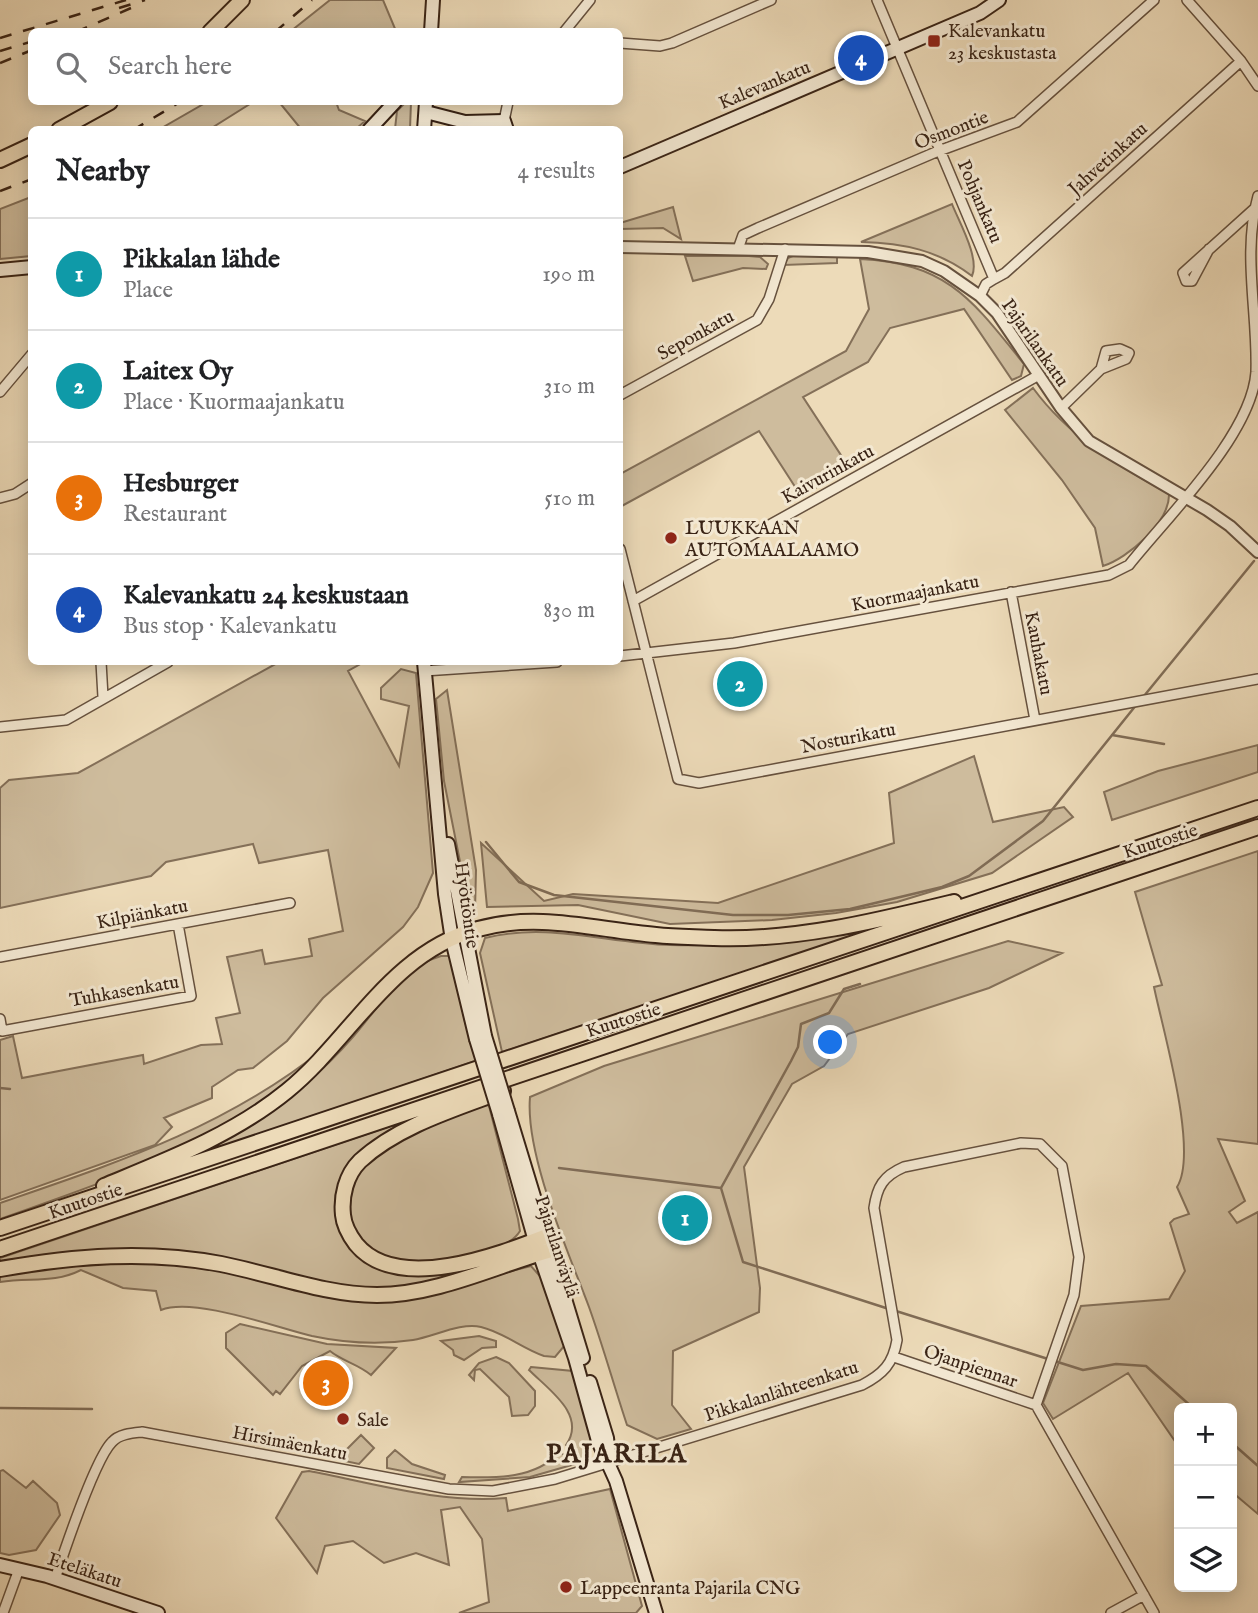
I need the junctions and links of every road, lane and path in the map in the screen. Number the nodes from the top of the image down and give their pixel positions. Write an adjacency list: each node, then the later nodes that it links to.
1 (242, 0): 9 (main road)
2 (433, 0): 10 (main road)
3 (590, 0): 11 (street)
4 (771, 0): 12 (street)
5 (877, 0): 13 (street, Pohjankatu)
6 (999, 0): 13 (main road, Kalevankatu)
7 (1154, 0): 26 (street, Osmontie)
8 (1187, 0): 14 (street)
9 (214, 28)
10 (430, 28)
11 (567, 28)
12 (623, 43)
13 (897, 49): 26 (street, Pohjankatu); 28 (main road, Kalevankatu)
14 (1241, 61): 15 (street); 38 (street, Jahvetinkatu)
15 (1255, 74): 16 (street)
16 (1258, 86)
17 (105, 105): 22 (main road)
18 (392, 105): 23 (main road)
19 (508, 105): 21 (street)
20 (426, 107): 21 (main road); 24 (main road)
21 (506, 125)
22 (66, 126)
23 (373, 126)
24 (424, 126)
25 (28, 147): 27 (main road)
26 (941, 151): 33 (street, Osmontie); 38 (street, Pohjankatu)
27 (0, 160)
28 (623, 166)
29 (1258, 196): 30 (street, Kuormaajankatu)
30 (1254, 209): 31 (street, Kuormaajankatu); 35 (street)
31 (1255, 228): 47 (street, Kuormaajankatu)
32 (623, 247): 33 (street, Pajarilankatu)
33 (738, 248): 34 (street, Pajarilankatu)
34 (785, 249): 39 (street, Pajarilankatu); 44 (street, Seponkatu)
35 (1209, 249)
36 (28, 267): 37 (main road)
37 (0, 270)
38 (994, 279): 39 (street)
39 (980, 296): 42 (street, Pajarilankatu)
40 (28, 359): 43 (street)
41 (1101, 369): 45 (street)
42 (1039, 376): 45 (street, Pajarilankatu); 52 (street, Kaivurinkatu)
43 (0, 392)
44 (623, 393)
45 (1061, 408): 47 (street, Pajarilankatu)
46 (28, 486): 48 (street)
47 (1184, 497): 49 (street, Pajarilankatu); 51 (street, Kuormaajankatu)
48 (0, 498)
49 (1258, 552)
50 (623, 561): 52 (street, Nosturikatu)
51 (1011, 592): 53 (street, Kuormaajankatu); 61 (street, Kauhakatu)
52 (633, 601): 53 (street, Nosturikatu)
53 (645, 653): 54 (street, Kuormaajankatu); 61 (street, Nosturikatu)
54 (623, 656)
55 (101, 665): 60 (street)
56 (163, 665): 60 (street)
57 (458, 665): 58 (street)
58 (424, 666): 68 (main road, Hyötiöntie)
59 (1258, 679): 61 (street, Nosturikatu)
60 (103, 697): 62 (street)
61 (1035, 720)
62 (0, 727)
63 (1258, 808): 65 (main road, Kuutostie)
64 (1258, 827): 70 (main road, Kuutostie)
65 (1157, 842): 68 (main road); 73 (main road, Kuutostie)
66 (290, 903): 67 (street, Kilpiänkatu)
67 (178, 924): 69 (street, Kilpiänkatu); 71 (street, Tuhkasenkatu)
68 (458, 937): 72 (main road, Hyötiöntie); 73 (main road)
69 (0, 957)
70 (830, 971): 74 (main road); 75 (main road, Kuutostie)
71 (0, 1019)
72 (481, 1038): 74 (main road, Pajarilanväylä, bridge)
73 (7, 1226)
74 (543, 1245): 76 (main road); 79 (main road, Pajarilanväylä)
75 (0, 1249)
76 (0, 1269)
77 (894, 1357): 78 (street, Ojanpiennar); 78 (street); 79 (street, Pikkalanlähteenkatu)
78 (1036, 1405): 83 (street)
79 (610, 1463): 82 (street, Hirsimäenkatu); 86 (main road, Pajarilanväylä)
80 (0, 1564): 81 (main road, Eteläkatu)
81 (19, 1569): 82 (main road, Eteläkatu); 84 (street)
82 (55, 1579): 85 (main road, Eteläkatu)
83 (1144, 1595): 87 (street); 88 (street)
84 (3, 1613)
85 (158, 1613)
86 (656, 1613)
87 (1111, 1613)
88 (1154, 1613)

